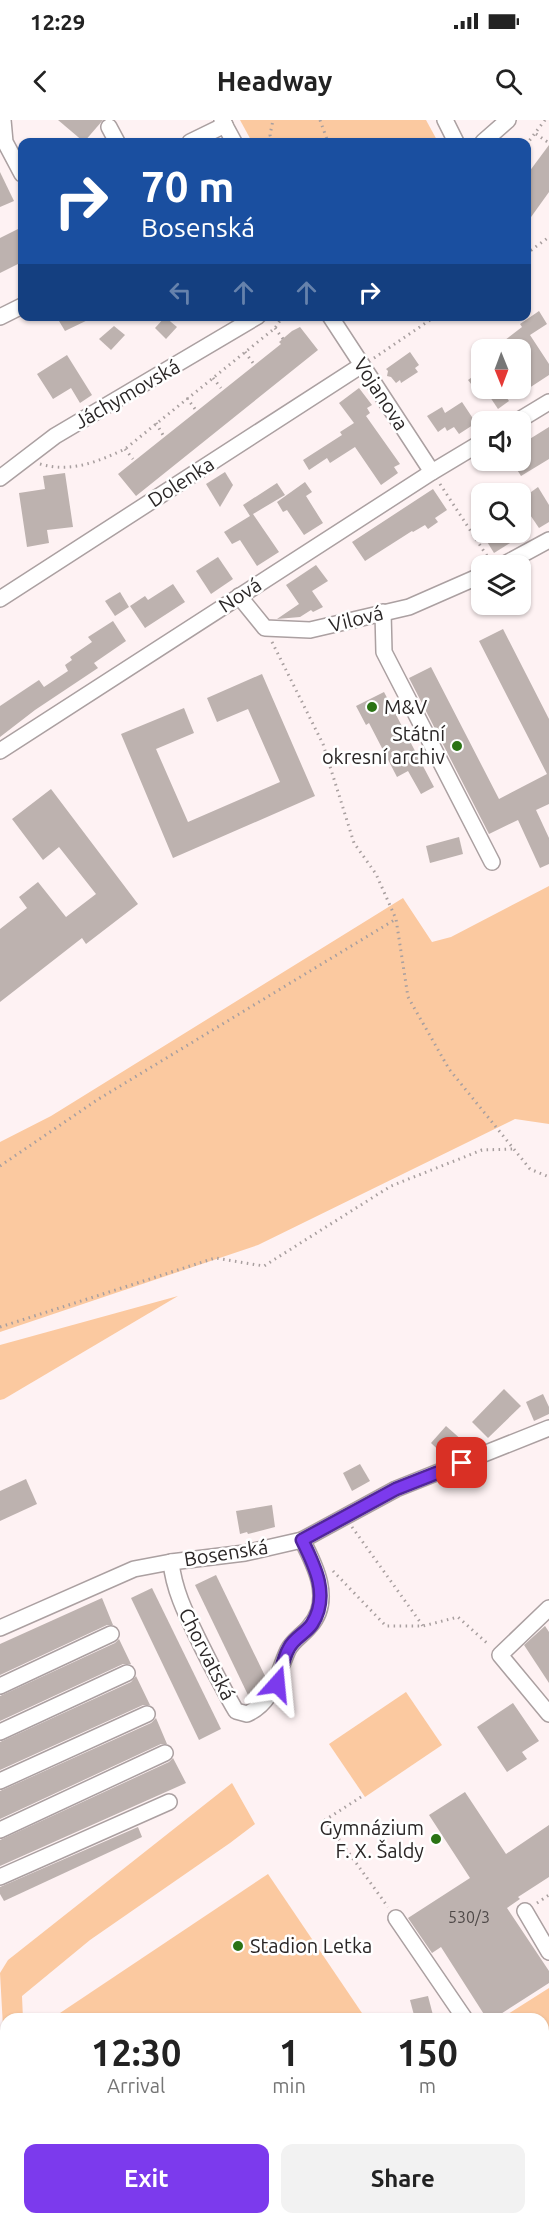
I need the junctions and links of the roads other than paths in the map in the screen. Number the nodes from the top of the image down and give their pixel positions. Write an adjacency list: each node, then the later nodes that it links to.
1 (1, 120): 11 (street)
2 (445, 120): 9 (street)
3 (508, 120): 10 (street)
4 (223, 123): 7 (street); 8 (street)
5 (109, 127): 6 (street)
6 (115, 138)
7 (197, 138)
8 (232, 138)
9 (454, 138)
10 (488, 138)
11 (18, 166)
12 (18, 308): 13 (street)
13 (0, 316)
14 (250, 321): 21 (street, Jáchymovská)
15 (333, 321): 16 (street, Vojanova)
16 (362, 365): 20 (street, Vojanova); 26 (street, Dolenka)
17 (549, 402): 18 (street)
18 (531, 413)
19 (471, 449): 20 (street, Nová)
20 (432, 472): 25 (street, Nová)
21 (0, 478)
22 (549, 540): 23 (street)
23 (521, 555)
24 (471, 580): 27 (street, Vilová)
25 (239, 596): 27 (street, Vilová); 28 (street, Nová)
26 (0, 599)
27 (383, 612): 29 (street)
28 (0, 751)
29 (492, 862)
30 (549, 1428): 31 (street, Bosenská)
31 (302, 1540): 32 (street, Bosenská); 32 (street, Chorvatská)
32 (171, 1562): 34 (street, Bosenská)
33 (549, 1607): 39 (street)
34 (0, 1628)
35 (111, 1634): 37 (street)
36 (127, 1674): 40 (street)
37 (0, 1686)
38 (147, 1714): 42 (street)
39 (549, 1714)
40 (0, 1731)
41 (165, 1753): 44 (street)
42 (0, 1781)
43 (169, 1802): 45 (street)
44 (0, 1830)
45 (0, 1877)
46 (525, 1911): 48 (street)
47 (396, 1918): 49 (street)
48 (549, 1952)
49 (461, 2013)

